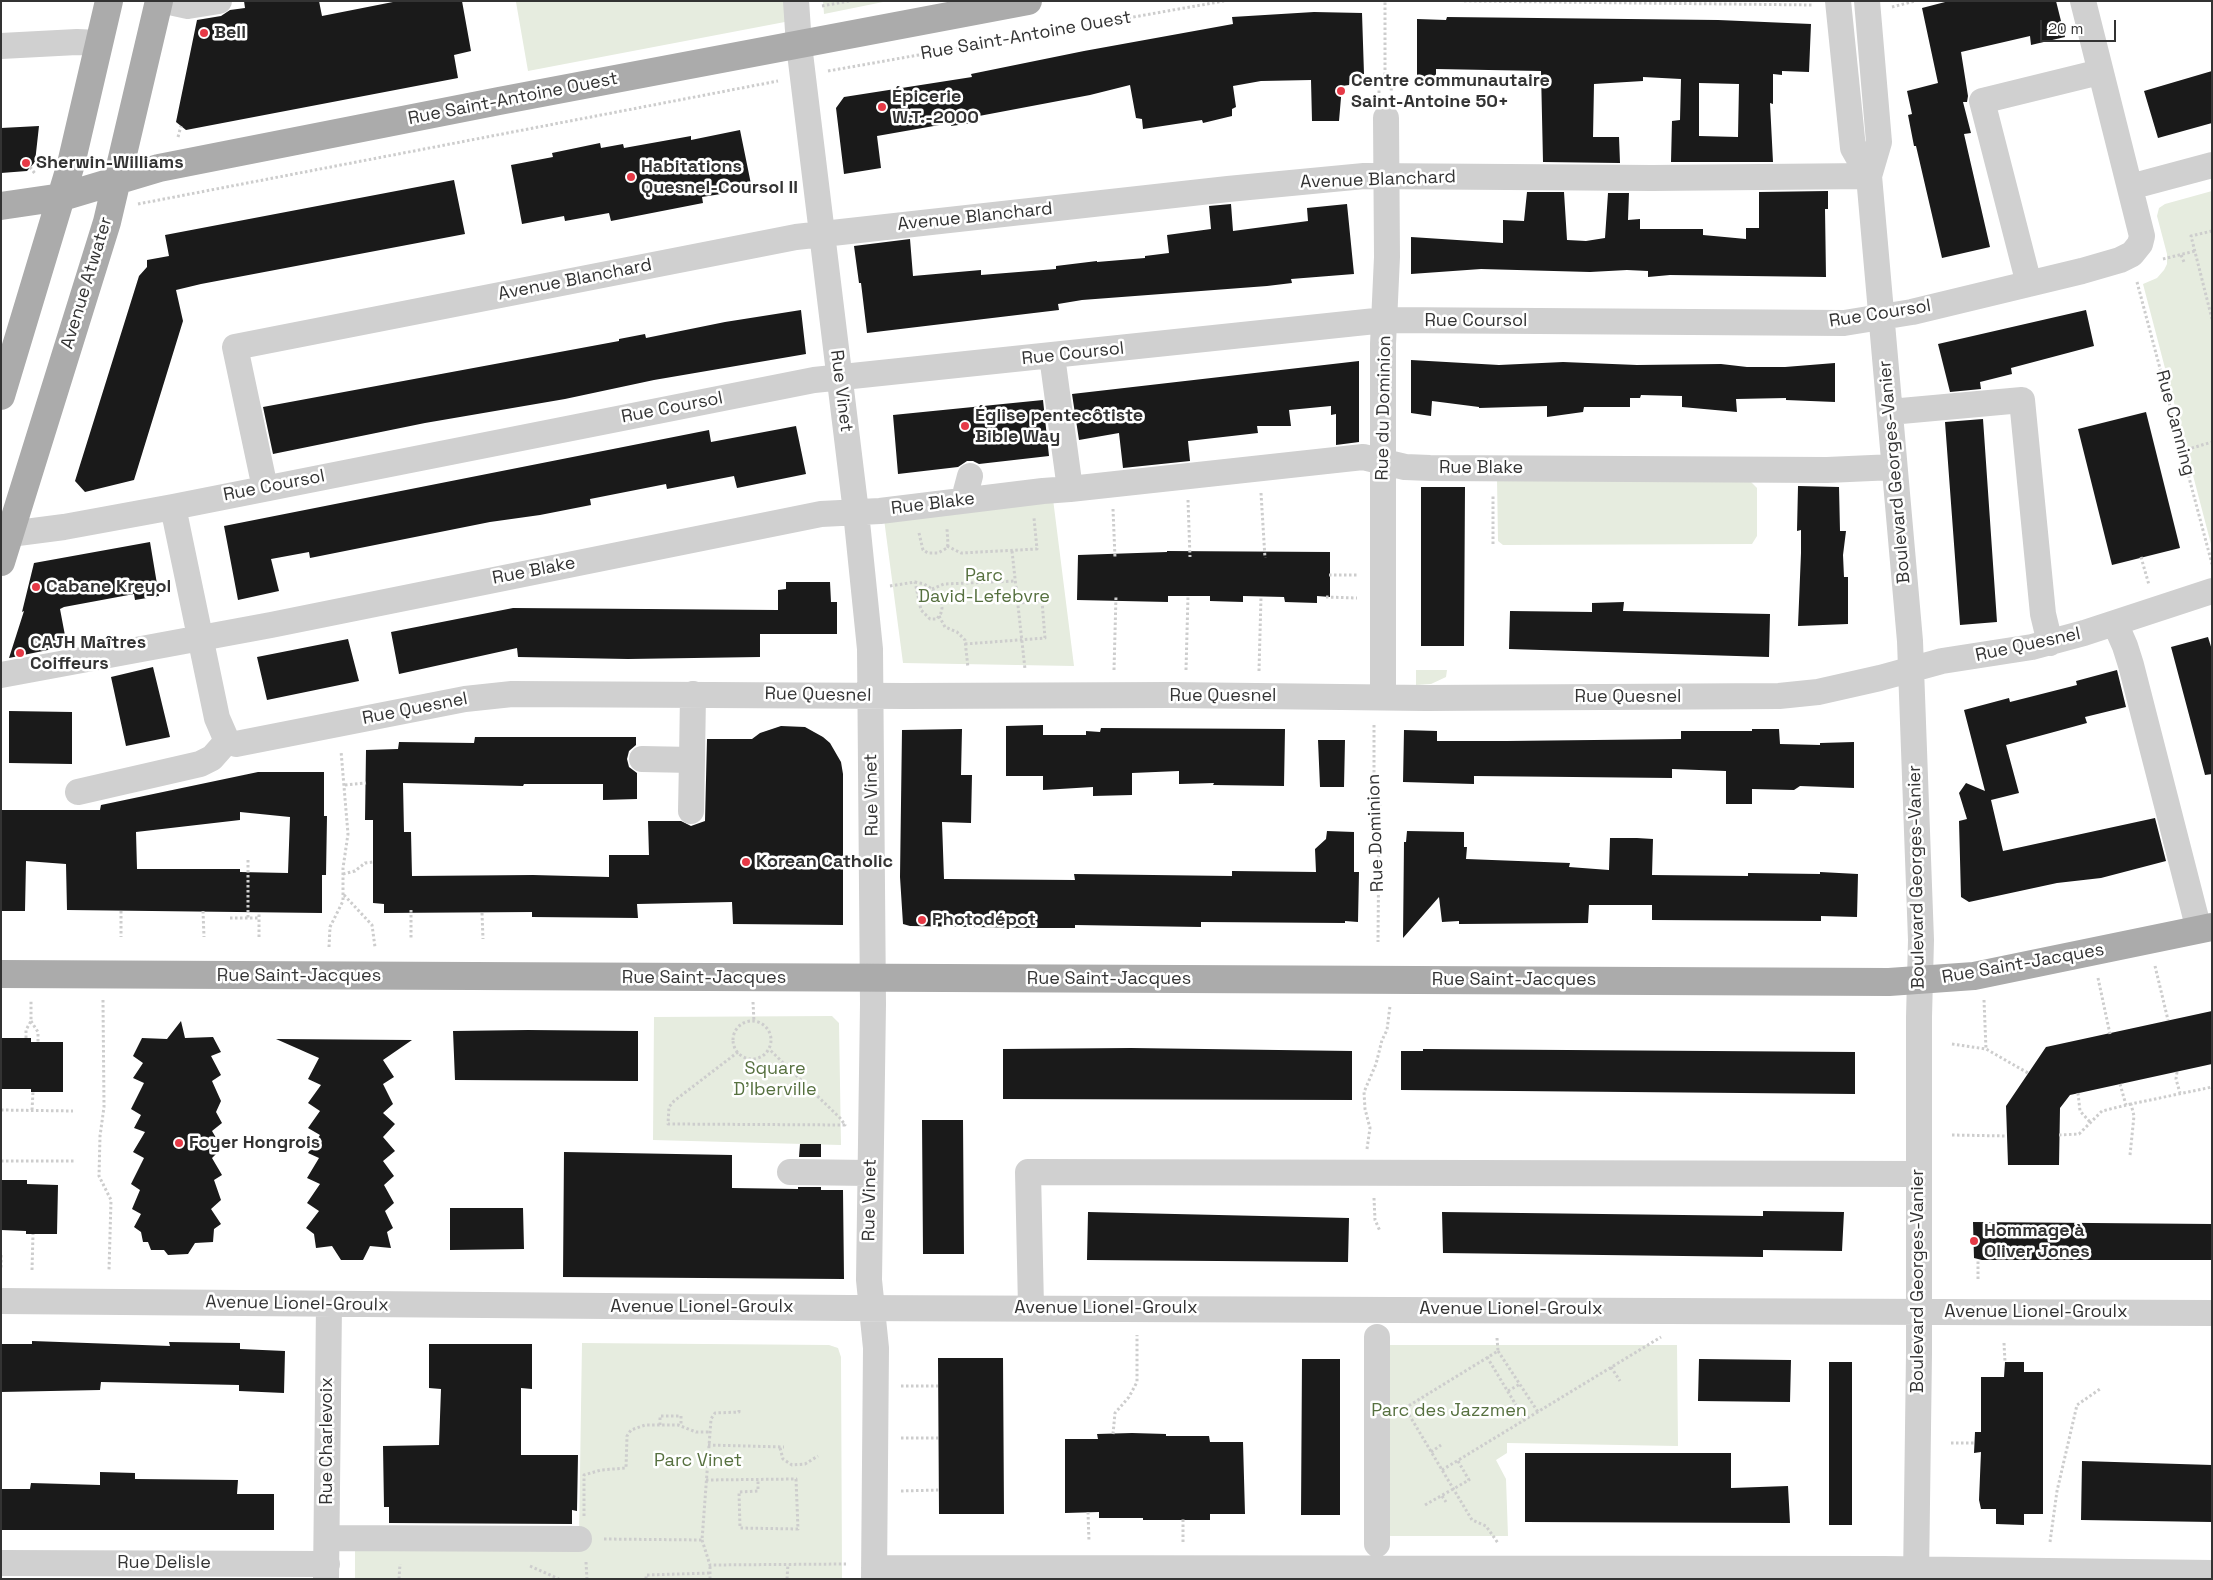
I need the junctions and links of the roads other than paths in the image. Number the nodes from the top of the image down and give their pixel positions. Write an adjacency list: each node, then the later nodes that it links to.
1 (109, 1): 10 (main road)
2 (159, 1): 18 (main road, Avenue Atwater)
3 (164, 1): 4 (street)
4 (219, 1)
5 (796, 1): 11 (street, Rue Vinet)
6 (1028, 1): 11 (main road, Rue Saint-Antoine Ouest)
7 (2083, 1): 13 (street)
8 (1827, 3): 17 (street, Boulevard Georges-Vanier)
9 (1877, 4): 17 (street, Boulevard Georges-Vanier)
10 (99, 43): 12 (street); 20 (main road)
11 (799, 45): 18 (main road, Rue Saint-Antoine Ouest); 22 (street, Rue Vinet)
12 (1, 46)
13 (2100, 72): 19 (street); 23 (street)
14 (1386, 118): 16 (street, Rue du Dominion)
15 (2212, 165): 19 (street)
16 (1386, 176): 17 (street, Avenue Blanchard); 22 (street, Avenue Blanchard); 25 (street, Rue du Dominion)
17 (1869, 176): 24 (street, Boulevard Georges-Vanier)
18 (117, 180): 20 (main road, Rue Saint-Antoine Ouest); 37 (main road, Avenue Atwater)
19 (2130, 187): 23 (street, Rue Coursol)
20 (62, 197): 21 (main road, Rue Saint-Antoine Ouest); 27 (main road)
21 (1, 206)
22 (822, 234): 28 (street, Rue Vinet); 33 (street, Avenue Blanchard)
23 (2029, 284): 24 (street, Rue Coursol)
24 (1881, 317): 25 (street, Rue Coursol); 30 (street, Boulevard Georges-Vanier)
25 (1385, 320): 26 (street, Rue Coursol); 31 (street, Rue du Dominion)
26 (1052, 356): 28 (street, Rue Coursol); 34 (street)
27 (6, 367): 29 (main road)
28 (840, 378): 33 (street, Rue Coursol); 36 (street, Rue Vinet)
29 (1, 396)
30 (1890, 412): 32 (street, Boulevard Georges-Vanier); 42 (street)
31 (1383, 462): 32 (street, Rue Blake); 34 (street, Rue Blake); 47 (street, Rue du Dominion)
32 (1894, 467): 43 (street, Boulevard Georges-Vanier)
33 (265, 488): 35 (street, Rue Coursol)
34 (1070, 489): 36 (street, Rue Blake)
35 (173, 507): 37 (street, Rue Coursol); 41 (street)
36 (856, 512): 41 (street, Rue Blake); 46 (street, Rue Vinet)
37 (10, 534): 38 (main road, Avenue Atwater)
38 (1, 562)
39 (2212, 590): 40 (street, Rue Quesnel)
40 (2115, 623): 42 (street, Rue Quesnel); 53 (street)
41 (200, 639): 44 (street, Rue Blake); 48 (street)
42 (2050, 643): 43 (street, Rue Quesnel)
43 (1912, 669): 47 (street, Rue Quesnel); 56 (street, Boulevard Georges-Vanier)
44 (1, 675)
45 (693, 694): 46 (street, Rue Quesnel); 48 (street, Rue Quesnel); 50 (street)
46 (871, 695): 47 (street, Rue Quesnel); 55 (street, Rue Vinet)
47 (1383, 697)
48 (227, 740): 51 (street)
49 (642, 759): 50 (street)
50 (692, 760): 52 (street)
51 (78, 792)
52 (691, 811)
53 (2205, 928): 56 (main road, Rue Saint-Jacques)
54 (1, 974): 55 (main road, Rue Saint-Jacques)
55 (872, 978): 56 (main road, Rue Saint-Jacques); 58 (street, Rue Vinet)
56 (1920, 981): 59 (street, Boulevard Georges-Vanier)
57 (790, 1172): 58 (street)
58 (870, 1173): 63 (street, Rue Vinet)
59 (1918, 1174): 62 (street); 64 (street, Boulevard Georges-Vanier)
60 (1, 1301): 61 (street, Avenue Lionel-Groulx)
61 (328, 1304): 63 (street, Avenue Lionel-Groulx); 68 (street, Rue Charlevoix)
62 (1031, 1307): 63 (street, Avenue Lionel-Groulx); 64 (street, Avenue Lionel-Groulx)
63 (873, 1308): 71 (street, Rue Vinet)
64 (1918, 1311): 65 (street, Avenue Lionel-Groulx); 73 (street, Boulevard Georges-Vanier)
65 (2212, 1312)
66 (1378, 1337): 70 (street)
67 (588, 1538): 68 (street, Rue Delisle)
68 (327, 1560): 69 (street, Rue Delisle)
69 (1, 1563)
70 (1377, 1564): 71 (street); 73 (street)
71 (874, 1573)
72 (2212, 1573): 73 (street)
73 (1916, 1574)

